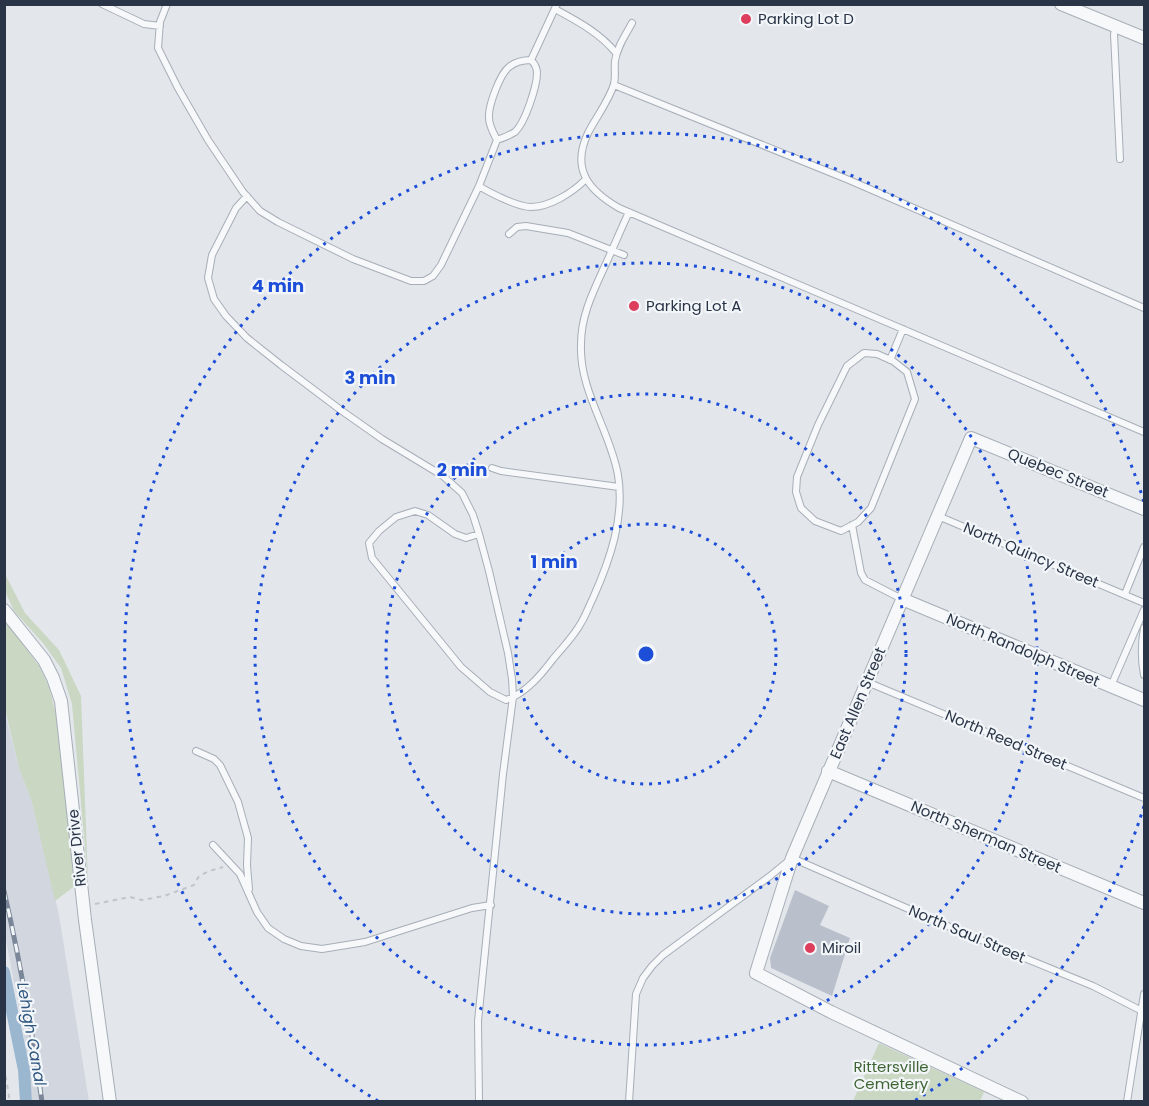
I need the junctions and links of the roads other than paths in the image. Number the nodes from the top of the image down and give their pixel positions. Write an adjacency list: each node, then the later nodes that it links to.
1 (102, 4): 6 (lane)
2 (167, 4): 6 (lane)
3 (1061, 4): 7 (street)
4 (556, 7): 9 (lane); 10 (lane)
5 (632, 23): 9 (lane)
6 (159, 26): 16 (lane)
7 (1116, 27): 8 (street); 13 (lane)
8 (1144, 38)
9 (616, 53): 11 (lane)
10 (531, 60): 12 (lane); 12 (lane)
11 (614, 85): 14 (lane); 21 (lane)
12 (497, 140): 15 (lane)
13 (1120, 159)
14 (585, 180): 15 (lane); 17 (lane)
15 (479, 186): 16 (lane)
16 (246, 196): 31 (lane)
17 (629, 212): 19 (lane); 22 (lane)
18 (509, 234): 19 (lane)
19 (612, 250): 20 (lane); 27 (lane)
20 (624, 255)
21 (1144, 308)
22 (903, 329): 23 (lane); 24 (lane)
23 (890, 360): 30 (lane); 30 (lane)
24 (1144, 432)
25 (971, 438): 28 (street, Quebec Street); 29 (street, East Allen Street)
26 (492, 468): 27 (lane)
27 (619, 487): 42 (lane)
28 (1144, 509)
29 (937, 516): 33 (lane, North Quincy Street); 34 (street, East Allen Street)
30 (852, 525): 34 (lane)
31 (479, 534): 42 (lane); 42 (lane)
32 (1144, 547): 33 (lane)
33 (1125, 594): 35 (lane, North Quincy Street)
34 (902, 599): 40 (street, East Allen Street); 41 (street, North Randolph Street)
35 (1144, 603)
36 (4, 610): 54 (street, River Drive)
37 (1144, 610): 41 (lane)
38 (1144, 628): 39 (lane)
39 (1144, 675)
40 (867, 682): 45 (street, East Allen Street); 46 (lane, North Reed Street)
41 (1111, 686): 43 (street, North Randolph Street)
42 (513, 697): 51 (lane)
43 (1144, 700)
44 (196, 751): 49 (lane)
45 (828, 771): 48 (street, East Allen Street); 50 (street, North Sherman Street)
46 (1144, 798)
47 (213, 844): 49 (lane)
48 (792, 858): 53 (lane, North Saul Street); 56 (lane); 57 (street, East Allen Street)
49 (249, 892): 51 (lane)
50 (1144, 903)
51 (491, 905): 55 (lane)
52 (1144, 994): 53 (lane)
53 (1142, 1011): 58 (lane)
54 (110, 1101)
55 (479, 1101)
56 (629, 1101)
57 (1022, 1101)
58 (1127, 1101)

